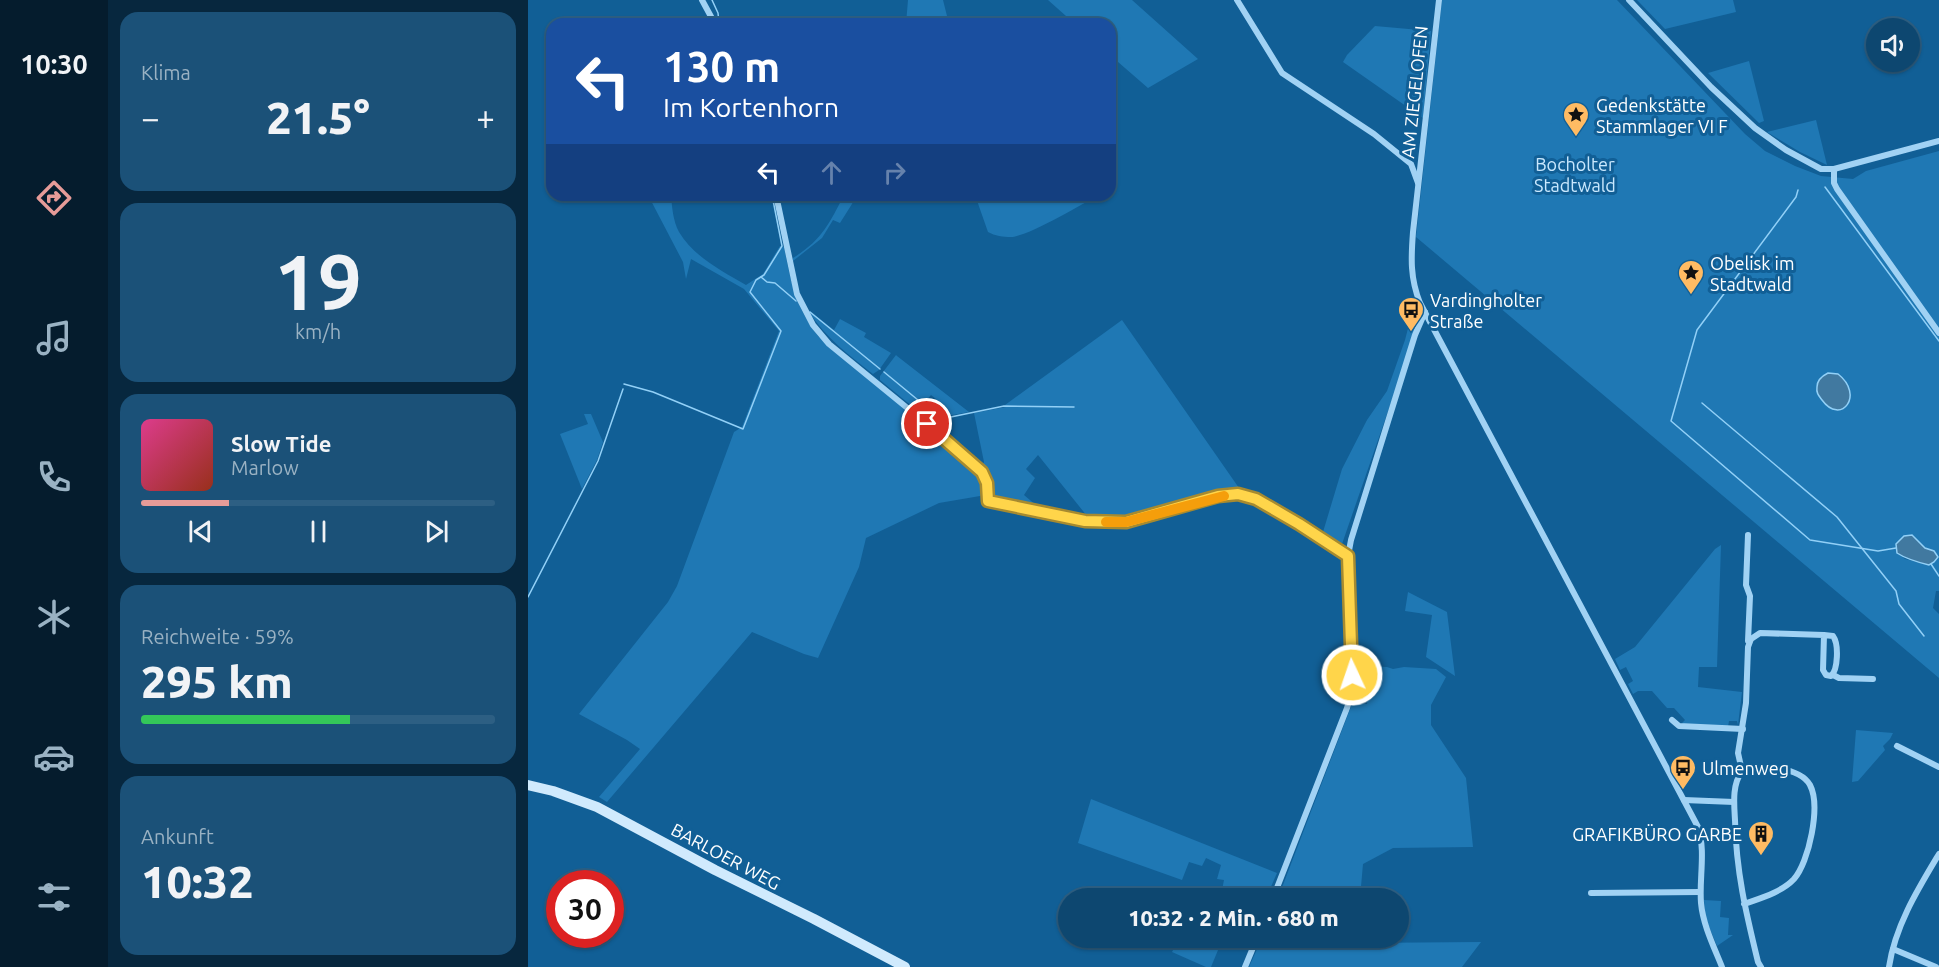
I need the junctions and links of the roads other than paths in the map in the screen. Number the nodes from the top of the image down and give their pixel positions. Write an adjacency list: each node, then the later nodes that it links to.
1 (702, 0): 5 (street)
2 (1237, 0): 8 (street)
3 (1439, 0): 7 (street, AM ZIEGELOFEN)
4 (1629, 0): 9 (street)
5 (712, 18)
6 (1939, 141): 9 (street)
7 (1422, 163): 8 (street); 10 (street, AM ZIEGELOFEN)
8 (1412, 164): 10 (street)
9 (1834, 168): 13 (street)
10 (1419, 187): 12 (street)
11 (777, 201): 15 (street)
12 (1425, 312): 15 (street); 26 (street)
13 (1939, 333)
14 (1748, 535): 17 (street)
15 (1348, 556): 29 (street)
16 (1824, 635): 17 (street); 18 (street); 18 (street)
17 (1748, 647): 21 (street)
18 (1833, 675): 19 (street)
19 (1873, 679)
20 (1672, 720): 21 (street)
21 (1743, 729): 24 (street)
22 (1897, 746): 23 (street)
23 (1939, 767)
24 (1742, 771): 27 (street); 32 (street)
25 (528, 785): 35 (street, BARLOER WEG)
26 (1684, 800): 27 (street); 30 (street)
27 (1734, 802): 32 (street)
28 (1939, 854): 34 (street)
29 (1277, 888)
30 (1701, 892): 31 (street); 37 (street)
31 (1591, 893)
32 (1744, 904): 38 (street)
33 (1253, 948): 36 (street)
34 (1893, 949): 39 (street); 40 (street)
35 (905, 967)
36 (1245, 967)
37 (1722, 967)
38 (1761, 967)
39 (1889, 967)
40 (1936, 967)

